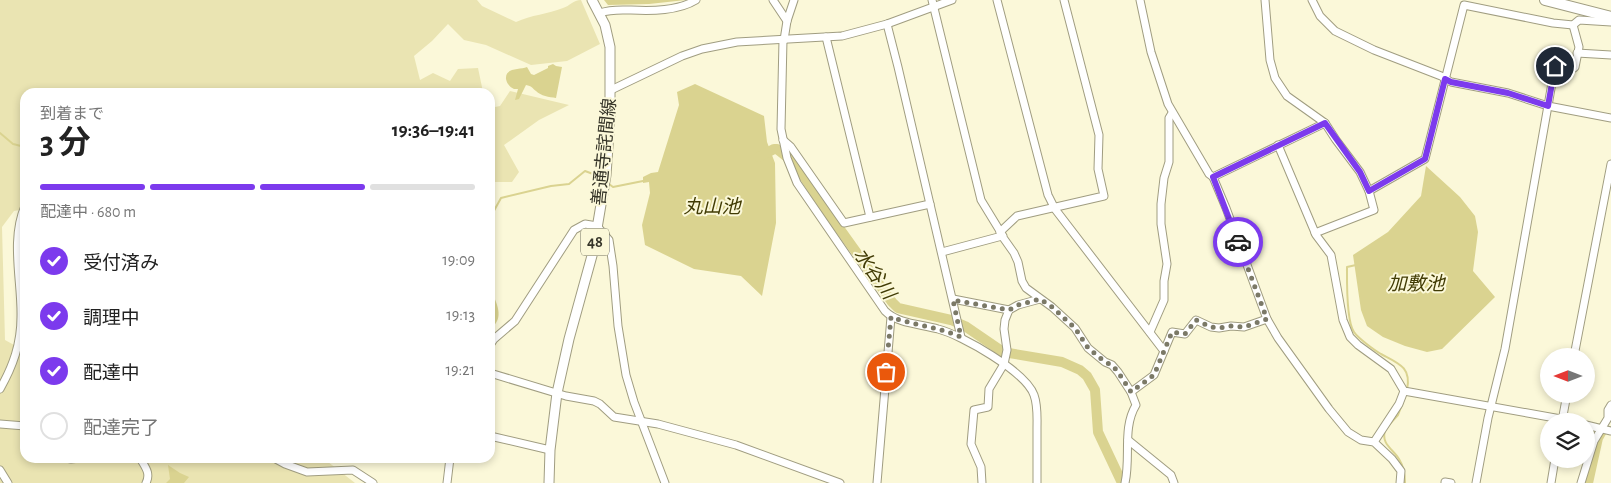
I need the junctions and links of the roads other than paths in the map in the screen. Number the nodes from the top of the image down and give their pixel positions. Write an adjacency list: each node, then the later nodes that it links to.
1 (592, 0): 13 (main road, 善通寺詫間線 / 48)
2 (696, 0): 13 (street)
3 (773, 0): 15 (street)
4 (794, 0): 15 (street)
5 (952, 0): 12 (street)
6 (997, 0): 35 (street)
7 (1064, 0): 35 (street)
8 (1140, 0): 26 (street)
9 (1266, 0): 28 (street)
10 (1312, 0): 23 (street)
11 (1544, 0): 14 (highway)
12 (934, 3): 17 (street); 39 (street)
13 (600, 13): 24 (main road, 善通寺詫間線 / 48)
14 (1611, 17)
15 (787, 21): 20 (street)
16 (1611, 22): 18 (street)
17 (887, 24): 19 (street); 34 (street)
18 (1573, 25): 21 (street); 23 (street)
19 (826, 38): 20 (street); 36 (street)
20 (783, 40): 24 (street); 29 (street)
21 (1577, 53): 22 (street); 25 (street)
22 (1611, 55)
23 (1445, 79): 25 (street); 33 (street)
24 (611, 90): 37 (main road, 善通寺詫間線 / 48)
25 (1548, 106): 27 (street); 61 (street)
26 (1172, 113): 32 (street); 48 (street)
27 (1611, 118)
28 (1325, 123): 30 (street); 33 (street)
29 (783, 140): 36 (street); 46 (street)
30 (1278, 145): 32 (street); 38 (street)
31 (1611, 164): 52 (street)
32 (1213, 177): 47 (street)
33 (1369, 191): 38 (street)
34 (930, 204): 36 (street); 41 (street)
35 (1054, 209): 39 (street); 48 (street)
36 (870, 217)
37 (597, 226): 51 (street); 59 (main road, 善通寺詫間線 / 48); 63 (street)
38 (1315, 233): 57 (street)
39 (1001, 234): 41 (street); 43 (street)
40 (20, 249): 42 (street)
41 (942, 252): 44 (street)
42 (20, 292)
43 (1040, 299): 45 (street); 58 (street)
44 (953, 300): 45 (street); 50 (street)
45 (1009, 310): 54 (street)
46 (891, 317): 50 (street); 83 (street)
47 (1267, 319): 53 (street); 69 (street)
48 (1150, 332): 53 (street)
49 (20, 335): 56 (street)
50 (961, 337): 54 (street)
51 (495, 338)
52 (1576, 348)
53 (1164, 351): 58 (street)
54 (1004, 364): 84 (street); 85 (street)
55 (495, 374): 59 (street)
56 (0, 389)
57 (1404, 391): 61 (street); 69 (street)
58 (1131, 392): 68 (street)
59 (557, 393): 63 (street); 70 (main road, 善通寺詫間線 / 48)
60 (1611, 405): 66 (street)
61 (1491, 406): 62 (street); 91 (street)
62 (1540, 416)
63 (642, 421): 81 (street); 82 (street)
64 (0, 424): 65 (street)
65 (20, 426)
66 (1605, 429): 93 (street)
67 (495, 437): 70 (street)
68 (1128, 440): 86 (street); 87 (street)
69 (1374, 442): 88 (street)
70 (550, 450): 80 (main road, 善通寺詫間線 / 48)
71 (143, 463): 77 (street)
72 (283, 463): 78 (street)
73 (449, 463): 79 (street)
74 (1554, 468): 92 (street)
75 (0, 470): 76 (street)
76 (8, 483)
77 (146, 483)
78 (373, 483)
79 (447, 483)
80 (549, 483)
81 (665, 483)
82 (840, 483)
83 (877, 483)
84 (982, 483)
85 (1037, 483)
86 (1126, 483)
87 (1174, 483)
88 (1400, 483)
89 (1445, 483): 90 (street)
90 (1451, 483)
91 (1476, 483)
92 (1551, 483)
93 (1581, 483)

